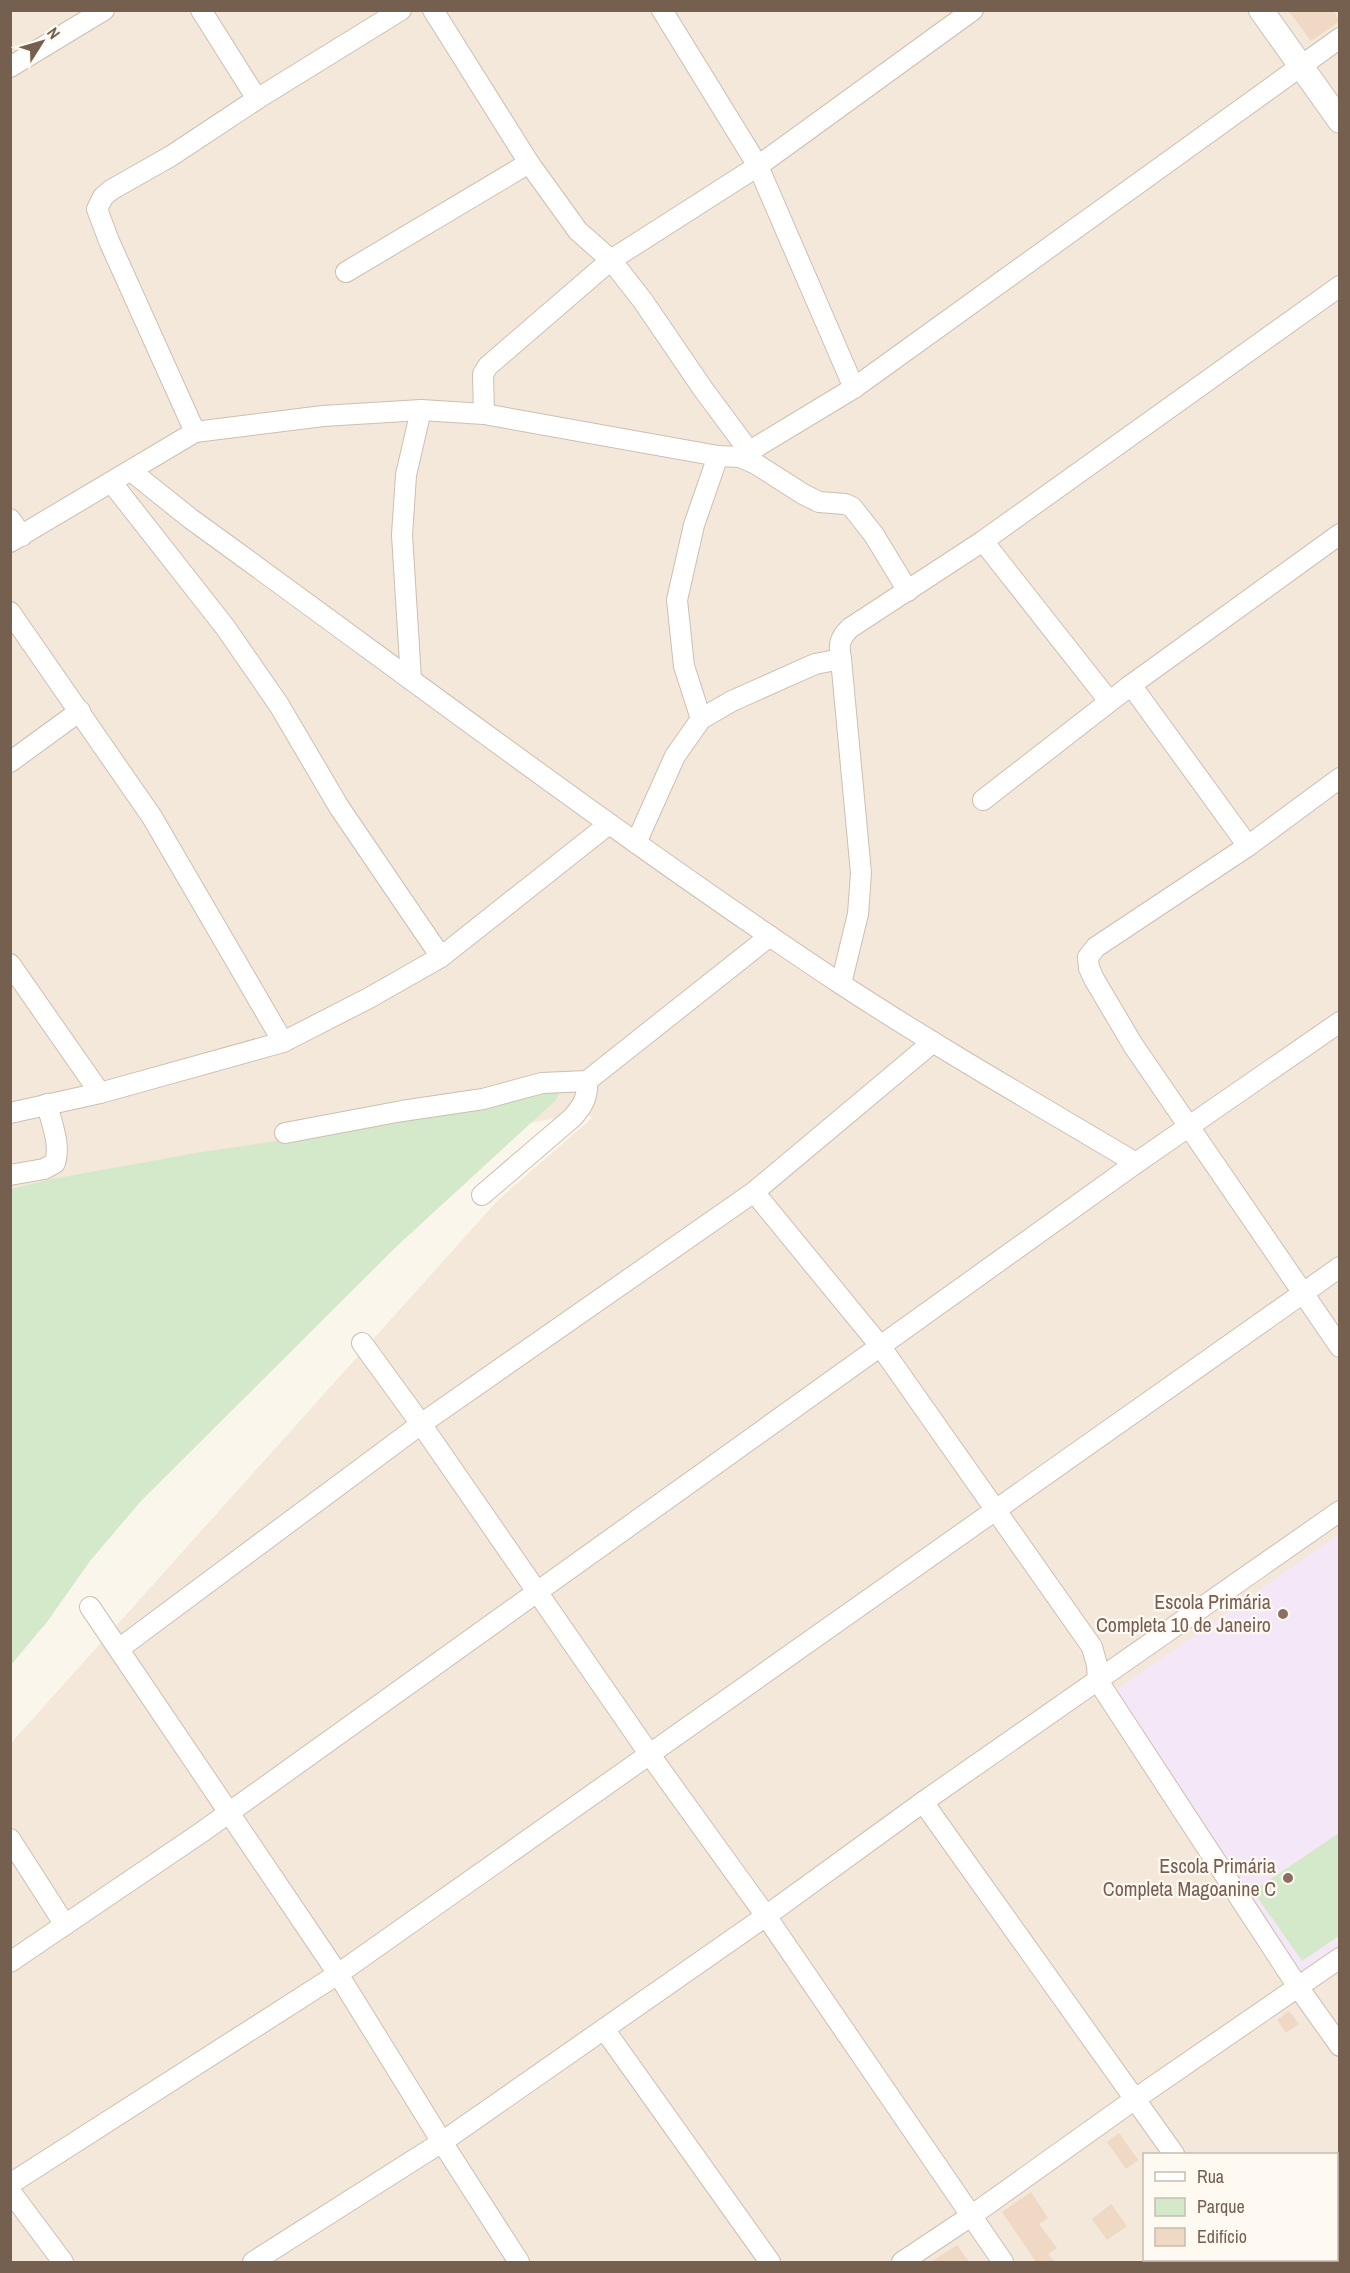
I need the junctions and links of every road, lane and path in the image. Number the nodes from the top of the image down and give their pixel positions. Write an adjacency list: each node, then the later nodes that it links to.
1 (104, 10): 10 (street)
2 (201, 10): 11 (street)
3 (401, 10): 11 (street)
4 (433, 10): 13 (street)
5 (662, 10): 14 (street)
6 (973, 10): 14 (street)
7 (1261, 10): 9 (street)
8 (1340, 38): 9 (street)
9 (1301, 66): 12 (street); 18 (street)
10 (10, 67)
11 (257, 99): 21 (street)
12 (1340, 121)
13 (529, 163): 15 (street); 16 (street)
14 (758, 166): 15 (street); 18 (street)
15 (611, 260): 20 (street); 22 (street)
16 (346, 273)
17 (1340, 286): 29 (street)
18 (854, 388): 22 (street)
19 (421, 410): 20 (street); 21 (street); 33 (street)
20 (483, 414): 23 (street)
21 (195, 432): 24 (street)
22 (744, 454): 23 (street); 30 (street)
23 (718, 456): 37 (street)
24 (131, 471): 25 (street); 33 (street)
25 (112, 483): 28 (street); 45 (street)
26 (10, 519): 28 (street)
27 (1340, 534): 34 (street)
28 (16, 539)
29 (983, 541): 30 (street); 35 (street)
30 (908, 591): 32 (street)
31 (10, 612): 36 (street)
32 (842, 659): 37 (street); 47 (street)
33 (411, 679): 41 (street)
34 (1131, 685): 35 (street); 43 (street)
35 (1109, 701): 40 (street)
36 (80, 711): 38 (street); 49 (street)
37 (701, 719): 42 (street)
38 (10, 762)
39 (1340, 778): 43 (street)
40 (983, 800)
41 (609, 824): 42 (street); 45 (street)
42 (636, 843): 44 (street)
43 (1248, 846): 55 (street)
44 (770, 936): 47 (street); 51 (street)
45 (441, 957): 49 (street)
46 (10, 964): 52 (street)
47 (841, 984): 50 (street)
48 (1340, 1022): 55 (street)
49 (283, 1042): 52 (street)
50 (933, 1042): 57 (street); 59 (street)
51 (587, 1081): 56 (street); 60 (street)
52 (100, 1093): 53 (street)
53 (47, 1104): 54 (street); 58 (street)
54 (10, 1113)
55 (1189, 1127): 57 (street); 62 (street)
56 (285, 1133)
57 (1136, 1163): 64 (street)
58 (10, 1175)
59 (754, 1192): 64 (street); 66 (street)
60 (482, 1195)
61 (1340, 1267): 62 (street)
62 (1304, 1293): 65 (street); 67 (street)
63 (362, 1343): 66 (street)
64 (881, 1347): 67 (street); 69 (street)
65 (1340, 1347)
66 (421, 1424): 69 (street); 71 (street)
67 (997, 1509): 72 (street); 73 (street)
68 (1340, 1511): 72 (street)
69 (537, 1590): 73 (street); 75 (street)
70 (90, 1607): 71 (street)
71 (120, 1648): 75 (street)
72 (1098, 1681): 74 (street); 82 (street)
73 (650, 1755): 77 (street); 81 (street)
74 (923, 1802): 77 (street); 85 (street)
75 (228, 1813): 78 (street); 81 (street)
76 (10, 1839): 78 (street)
77 (766, 1916): 83 (street); 90 (street)
78 (65, 1924): 80 (street)
79 (1340, 1958): 82 (street)
80 (10, 1962)
81 (338, 1974): 86 (street); 88 (street)
82 (1298, 1988): 84 (street); 85 (street)
83 (604, 2029): 86 (street); 94 (street)
84 (1340, 2046)
85 (1136, 2099): 87 (street); 90 (street)
86 (442, 2142): 92 (street); 93 (street)
87 (1173, 2153)
88 (10, 2184)
89 (10, 2191): 91 (street)
90 (971, 2216): 95 (street); 96 (street)
91 (63, 2262)
92 (253, 2262)
93 (519, 2262)
94 (770, 2262)
95 (902, 2262)
96 (1004, 2262)

